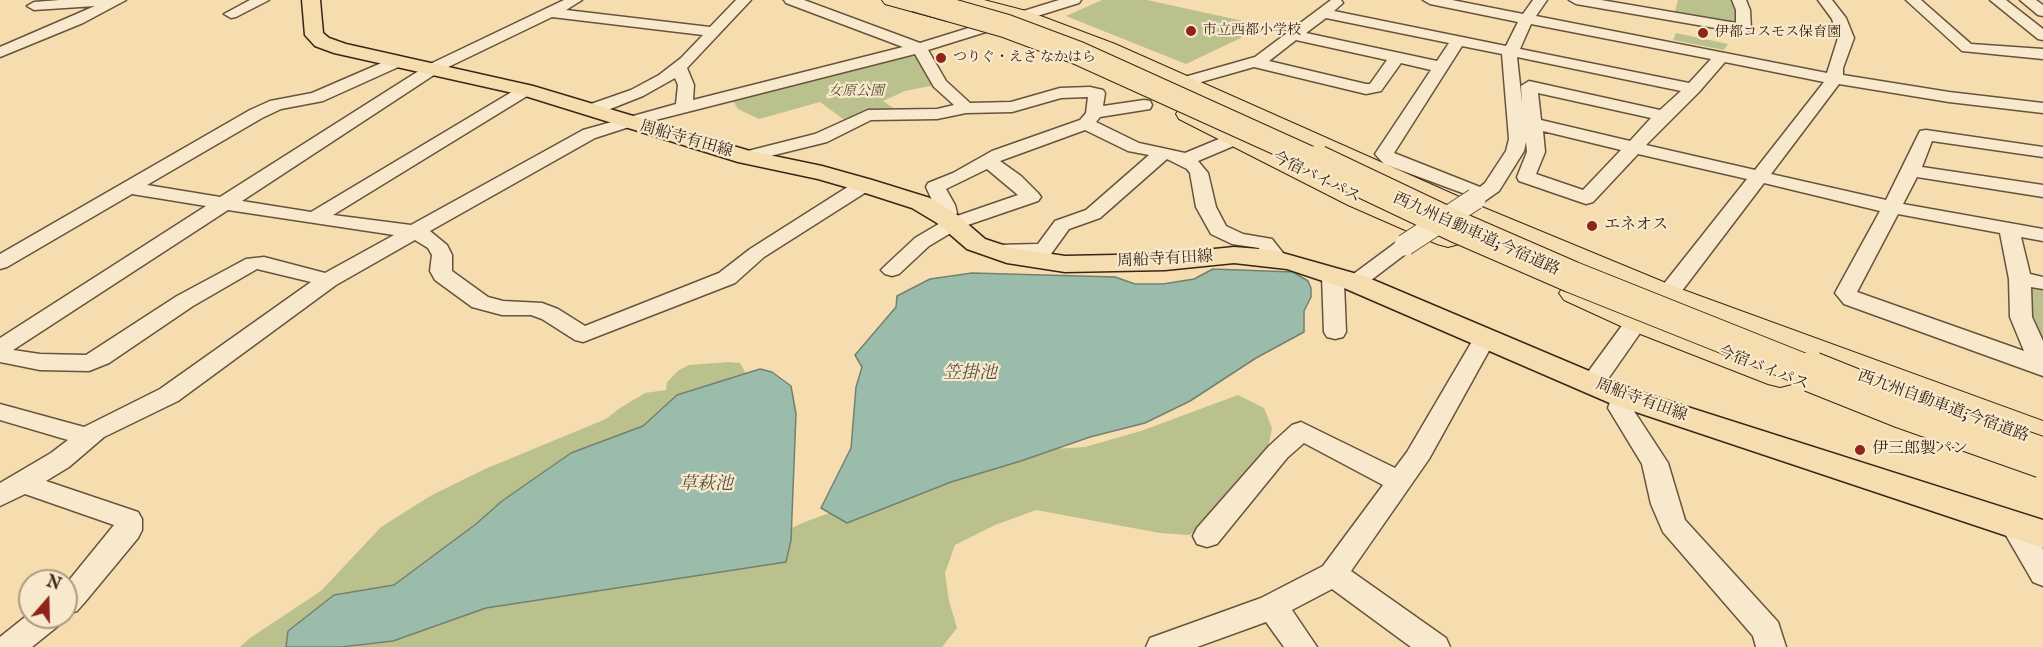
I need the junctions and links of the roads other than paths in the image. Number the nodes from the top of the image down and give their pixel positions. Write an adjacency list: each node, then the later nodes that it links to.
1 (114, 0): 23 (street)
2 (119, 0): 39 (street)
3 (262, 0): 27 (street)
4 (311, 0): 43 (main road, 周船寺有田線)
5 (575, 0): 24 (street)
6 (744, 0): 32 (street)
7 (791, 0): 36 (street)
8 (892, 0): 31 (highway, 今宿バイパス)
9 (915, 0): 103 (highway, 西九州自動車道;今宿道路, bridge)
10 (944, 0): 102 (highway, 西九州自動車道;今宿道路)
11 (961, 0): 29 (highway, 今宿バイパス)
12 (1074, 0): 29 (street)
13 (1339, 0): 26 (street)
14 (1430, 0): 30 (street)
15 (1540, 0): 30 (street)
16 (1576, 0): 28 (street)
17 (1669, 0): 28 (street)
18 (1739, 0): 28 (street)
19 (1825, 0): 49 (street)
20 (1914, 0): 40 (street)
21 (1997, 0): 34 (street)
22 (2027, 0): 25 (street)
23 (34, 6)
24 (548, 12): 32 (street); 46 (street)
25 (2043, 12)
26 (1323, 13): 33 (street); 35 (street)
27 (231, 14)
28 (1667, 16)
29 (1019, 18): 31 (street); 48 (highway, 今宿バイパス)
30 (1527, 18): 38 (street); 41 (street)
31 (987, 28): 36 (street); 53 (highway, 今宿バイパス)
32 (714, 32): 47 (street)
33 (1293, 35): 37 (street); 42 (street)
34 (2043, 36)
35 (1458, 41): 38 (street); 45 (street)
36 (919, 48): 54 (street); 55 (street)
37 (1274, 51): 44 (street); 48 (street)
38 (1510, 51): 50 (street); 74 (street)
39 (0, 52)
40 (2043, 54)
41 (1722, 56): 49 (street); 50 (street)
42 (1397, 57): 44 (street); 45 (street)
43 (399, 62): 46 (main road, 周船寺有田線); 72 (street)
44 (1253, 62): 48 (street)
45 (1441, 67): 74 (street)
46 (434, 68): 51 (main road, 周船寺有田線); 75 (street)
47 (679, 68): 54 (street); 57 (street)
48 (1180, 79): 90 (highway, 今宿バイパス)
49 (1835, 79): 56 (street); 70 (street)
50 (1693, 89): 58 (street)
51 (526, 90): 57 (main road, 周船寺有田線); 77 (street)
52 (1097, 93): 53 (street); 55 (street); 59 (street)
53 (1141, 97): 59 (street); 62 (highway, 今宿バイパス)
54 (684, 108): 60 (street)
55 (966, 108): 66 (street)
56 (2043, 108)
57 (594, 109): 60 (main road, 周船寺有田線)
58 (1664, 116): 61 (street); 63 (street)
59 (1090, 118): 65 (street); 68 (street)
60 (626, 123): 66 (main road, 周船寺有田線); 80 (street)
61 (1534, 124): 63 (street); 63 (street)
62 (1237, 138): 67 (street); 91 (highway, 今宿バイパス)
63 (1635, 147): 70 (street)
64 (2043, 152): 69 (street)
65 (1162, 154): 67 (street); 82 (street)
66 (746, 157): 71 (main road, 周船寺有田線)
67 (1184, 160): 83 (street)
68 (988, 161): 78 (street); 78 (street)
69 (1911, 171): 73 (street); 76 (street)
70 (1760, 175): 76 (street); 90 (street)
71 (864, 185): 78 (main road, 周船寺有田線); 80 (street)
72 (128, 188): 75 (street); 84 (street)
73 (2043, 191)
74 (1478, 197): 86 (street, bridge)
75 (223, 204): 77 (street); 94 (street)
76 (1890, 207): 79 (street); 96 (street)
77 (314, 218): 80 (street)
78 (947, 220): 82 (main road, 周船寺有田線); 85 (street)
79 (2009, 230): 81 (street); 87 (street)
80 (417, 232): 88 (street)
81 (2043, 235)
82 (995, 251): 83 (main road, 周船寺有田線)
83 (1272, 258): 86 (main road, 周船寺有田線)
84 (0, 263)
85 (892, 270)
86 (1343, 279): 92 (street); 93 (main road, 周船寺有田線)
87 (2020, 279): 89 (street); 96 (street)
88 (328, 280): 95 (street); 101 (street)
89 (2043, 283)
90 (1666, 295): 91 (street); 100 (highway, 今宿バイパス)
91 (1638, 321): 97 (street); 104 (highway, 今宿バイパス)
92 (1335, 332)
93 (1485, 338): 97 (main road, 周船寺有田線); 105 (street)
94 (0, 348)
95 (0, 355)
96 (2042, 366)
97 (1592, 383): 98 (main road, 周船寺有田線)
98 (1623, 398): 107 (main road, 周船寺有田線); 119 (street)
99 (0, 412): 101 (street)
100 (2043, 435)
101 (89, 436): 106 (street)
102 (2043, 444)
103 (2043, 458)
104 (2043, 474)
105 (1400, 482): 109 (street); 110 (street)
106 (11, 490): 112 (street)
107 (2014, 525): 108 (main road, 周船寺有田線); 111 (street)
108 (2043, 534)
109 (1207, 536)
110 (1333, 574): 113 (street); 118 (street)
111 (2043, 574)
112 (78, 590)
113 (1272, 607): 116 (street); 117 (street)
114 (34, 629): 115 (street)
115 (16, 646)
116 (1161, 647)
117 (1302, 647)
118 (1435, 647)
119 (1771, 647)

